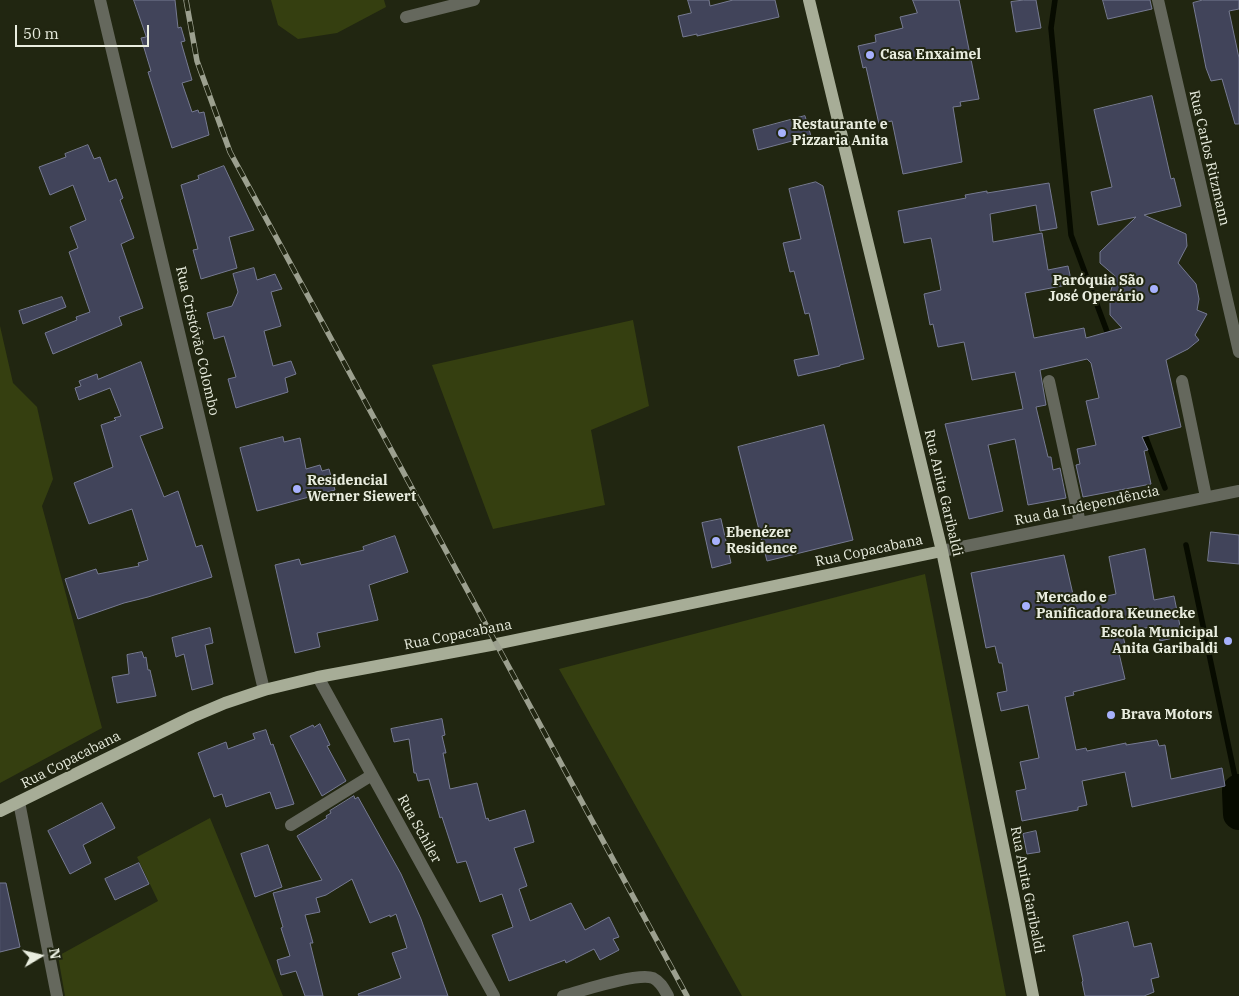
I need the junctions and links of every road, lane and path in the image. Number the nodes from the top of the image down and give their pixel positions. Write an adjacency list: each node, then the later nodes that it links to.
1 (100, 0): 14 (street, Rua Cristóvão Colombo)
2 (474, 0): 5 (street)
3 (809, 0): 12 (main road, Rua Anita Garibaldi)
4 (1158, 0): 6 (street, Rua Carlos Ritzmann)
5 (406, 17)
6 (1239, 352)
7 (1049, 381): 11 (street)
8 (1182, 381): 10 (street)
9 (1239, 490): 10 (street, Rua da Independência)
10 (1206, 497): 11 (street, Rua da Independência)
11 (1080, 523): 12 (street, Rua da Independência)
12 (942, 551): 13 (main road, Rua Copacabana); 23 (main road, Rua Anita Garibaldi)
13 (318, 677): 14 (main road, Rua Copacabana); 15 (street, Rua Schiler)
14 (264, 690): 16 (main road, Rua Copacabana)
15 (372, 775): 18 (street); 20 (street, Rua Schiler)
16 (19, 802): 17 (main road, Rua Copacabana); 19 (street)
17 (0, 811)
18 (290, 825)
19 (57, 996)
20 (494, 996)
21 (563, 996): 22 (street)
22 (668, 996)
23 (1033, 996)

